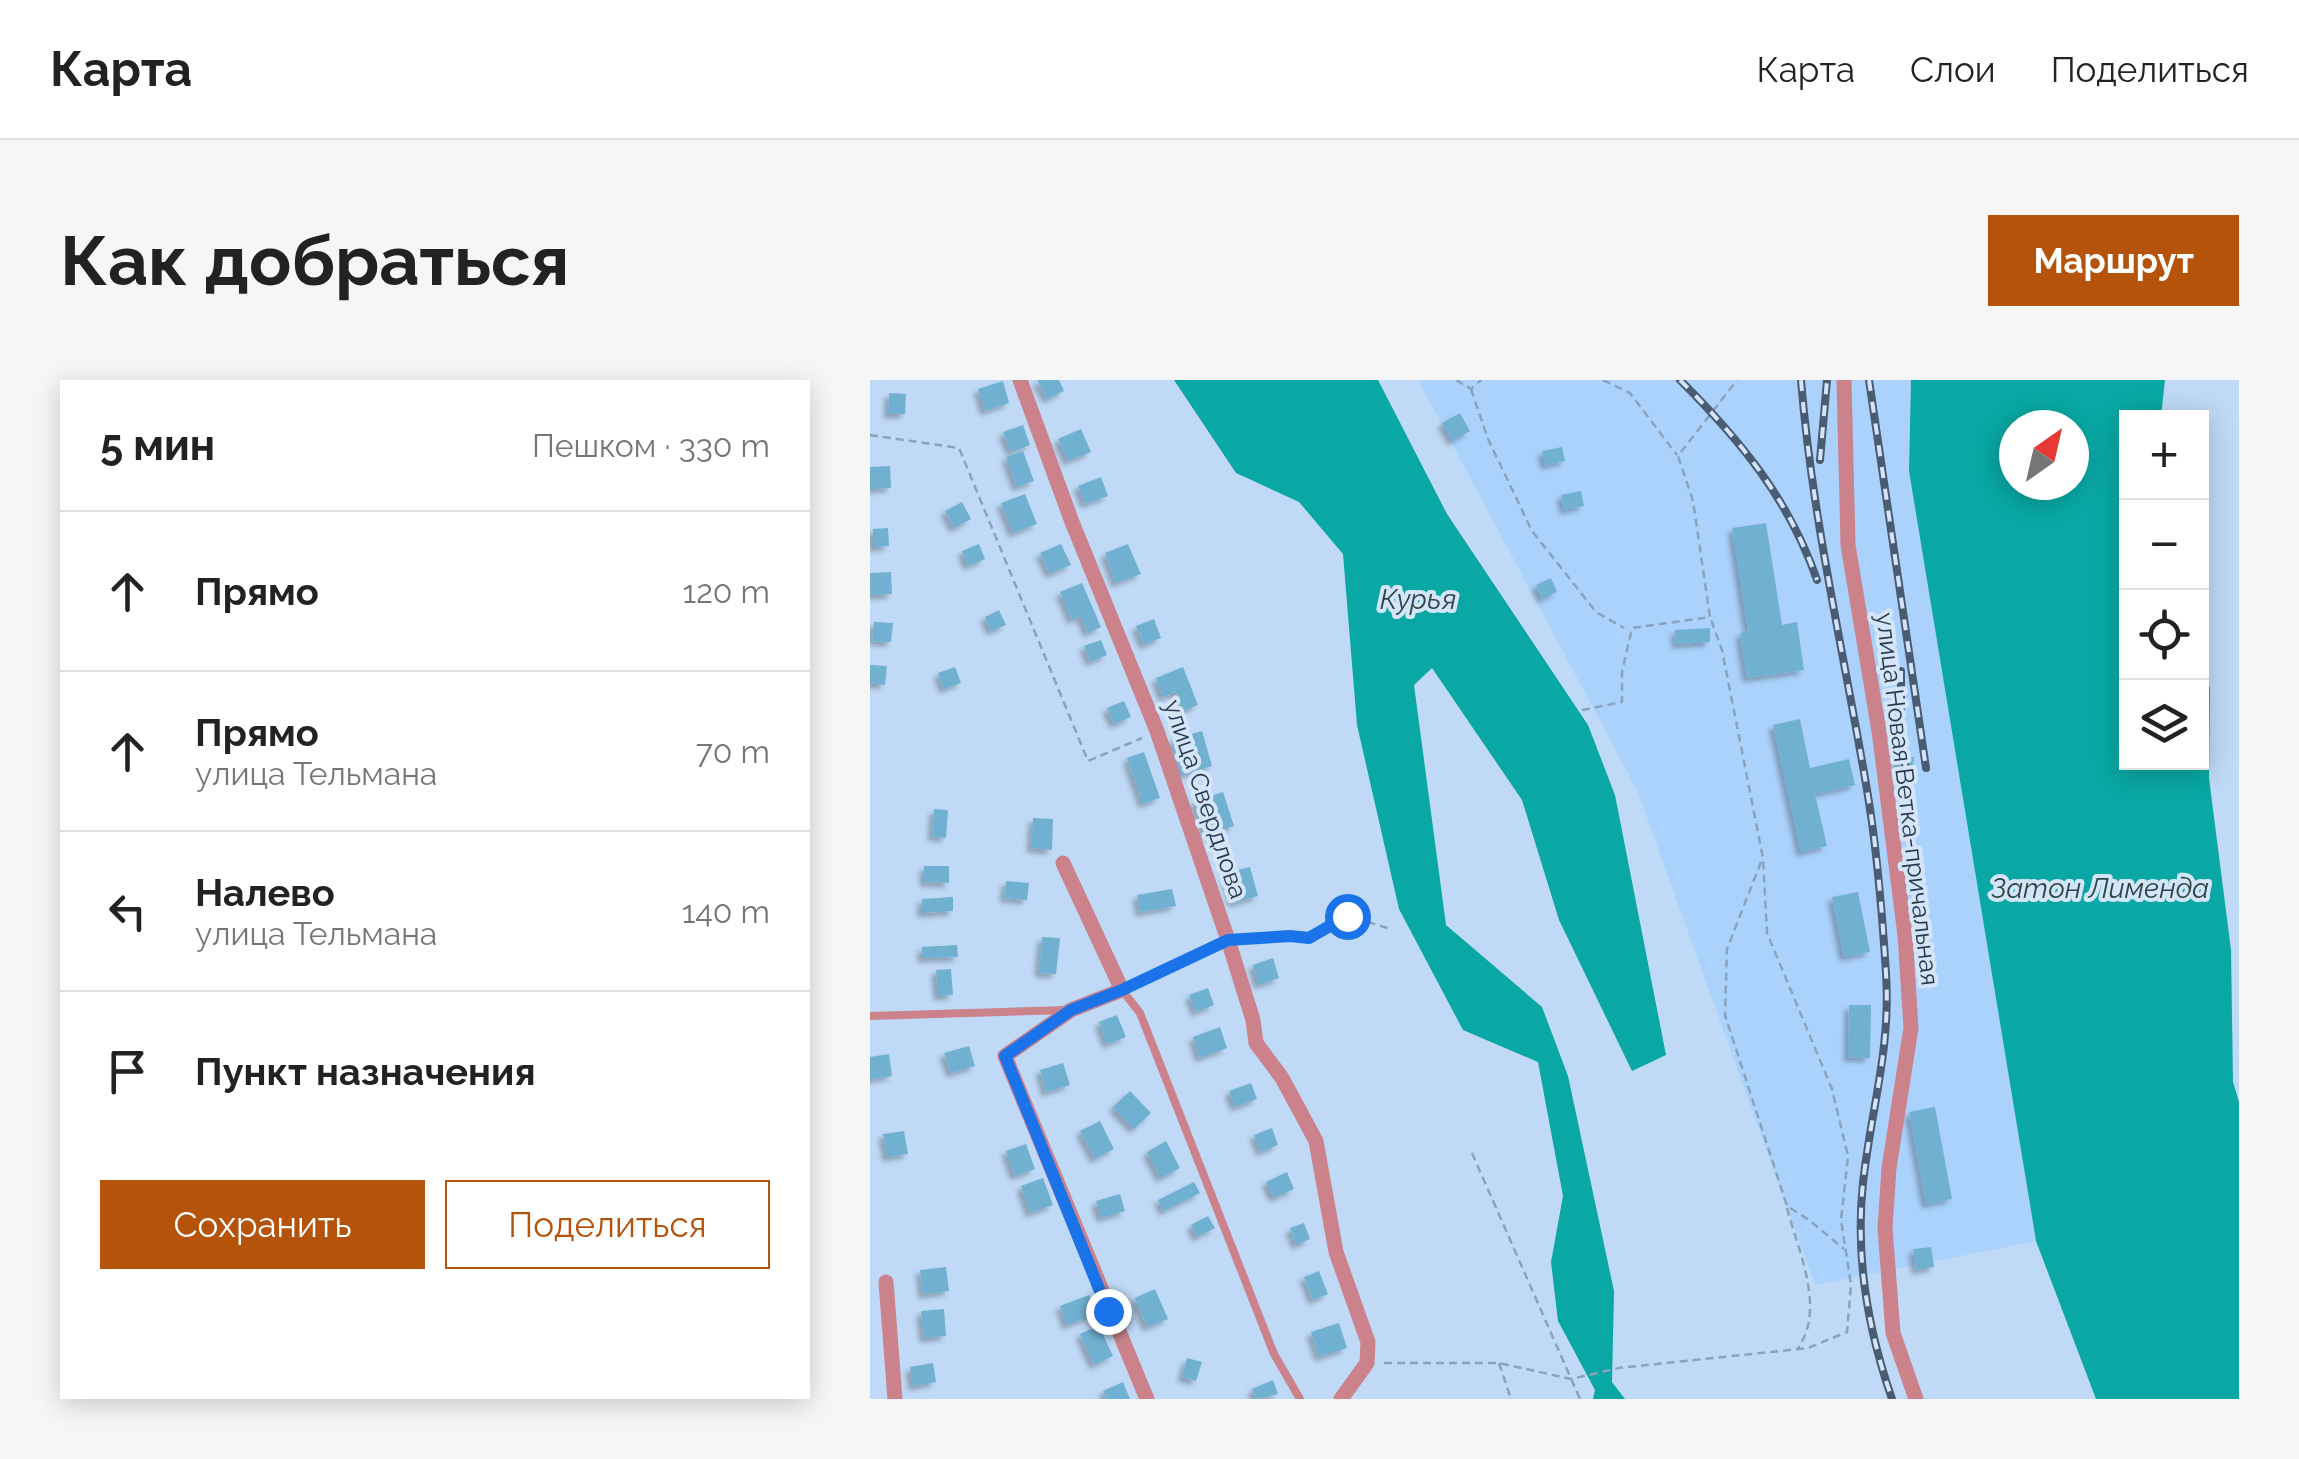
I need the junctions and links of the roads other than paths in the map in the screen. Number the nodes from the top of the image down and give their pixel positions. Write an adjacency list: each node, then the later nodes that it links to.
1 (1020, 380): 4 (street, улица Свердлова)
2 (1844, 380): 13 (street, улица Новая Ветка-причальная)
3 (1063, 863): 5 (street)
4 (1228, 940): 5 (lane); 12 (street, улица Свердлова)
5 (1122, 990): 6 (street); 11 (lane)
6 (1071, 1010): 7 (lane); 10 (street)
7 (870, 1016)
8 (886, 1282): 9 (street)
9 (896, 1399)
10 (1147, 1399)
11 (1300, 1399)
12 (1341, 1399)
13 (1916, 1399)

